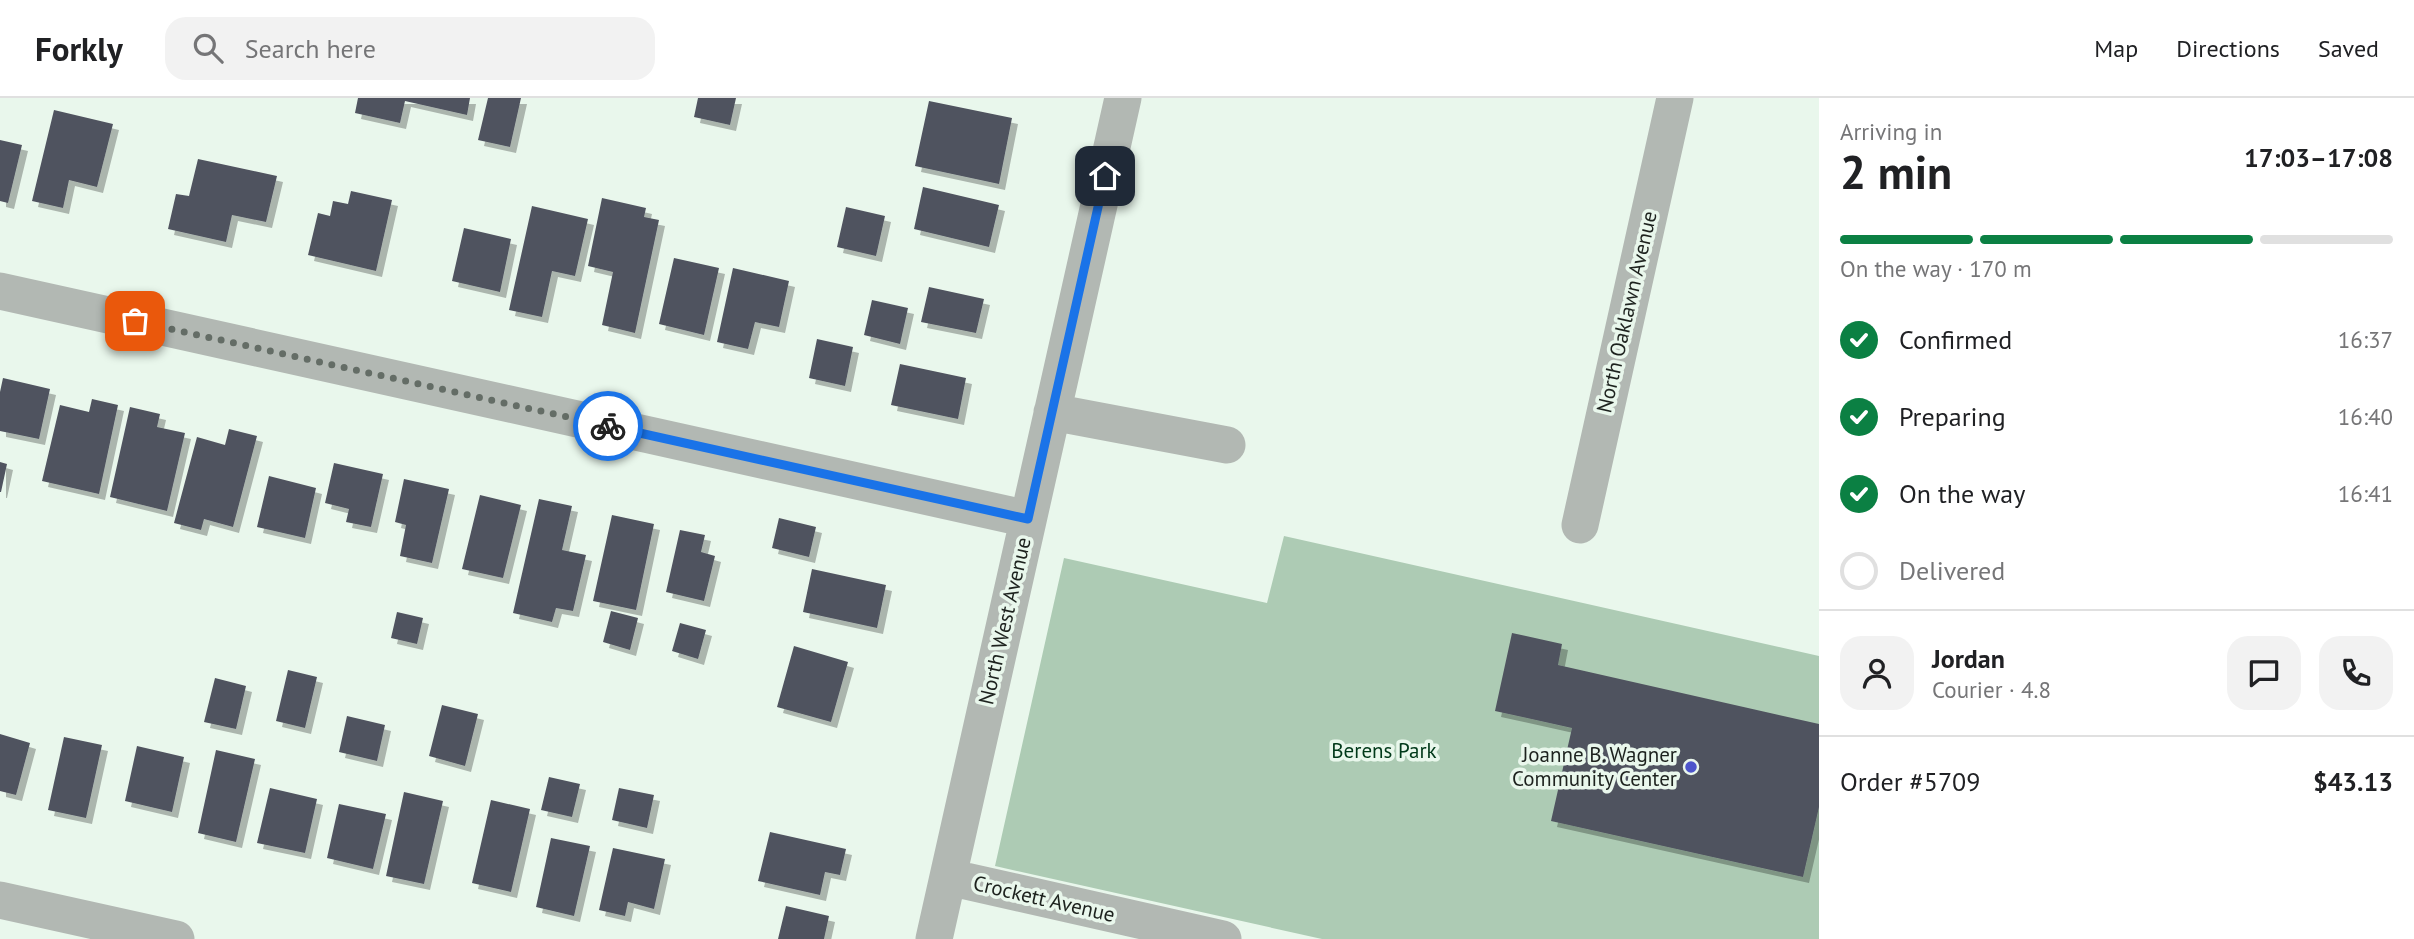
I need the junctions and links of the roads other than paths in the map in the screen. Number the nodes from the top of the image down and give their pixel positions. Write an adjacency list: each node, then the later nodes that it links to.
1 (1123, 98): 4 (street, North West Avenue)
2 (1675, 98): 7 (street, North Oaklawn Avenue)
3 (0, 291): 6 (street)
4 (1052, 412): 5 (street); 6 (street, North West Avenue)
5 (1227, 445)
6 (1028, 519): 8 (street, North West Avenue)
7 (1580, 525)
8 (948, 877): 11 (street, North West Avenue); 12 (street, Crockett Avenue)
9 (0, 900): 10 (street)
10 (176, 939)
11 (934, 939)
12 (1223, 939)

